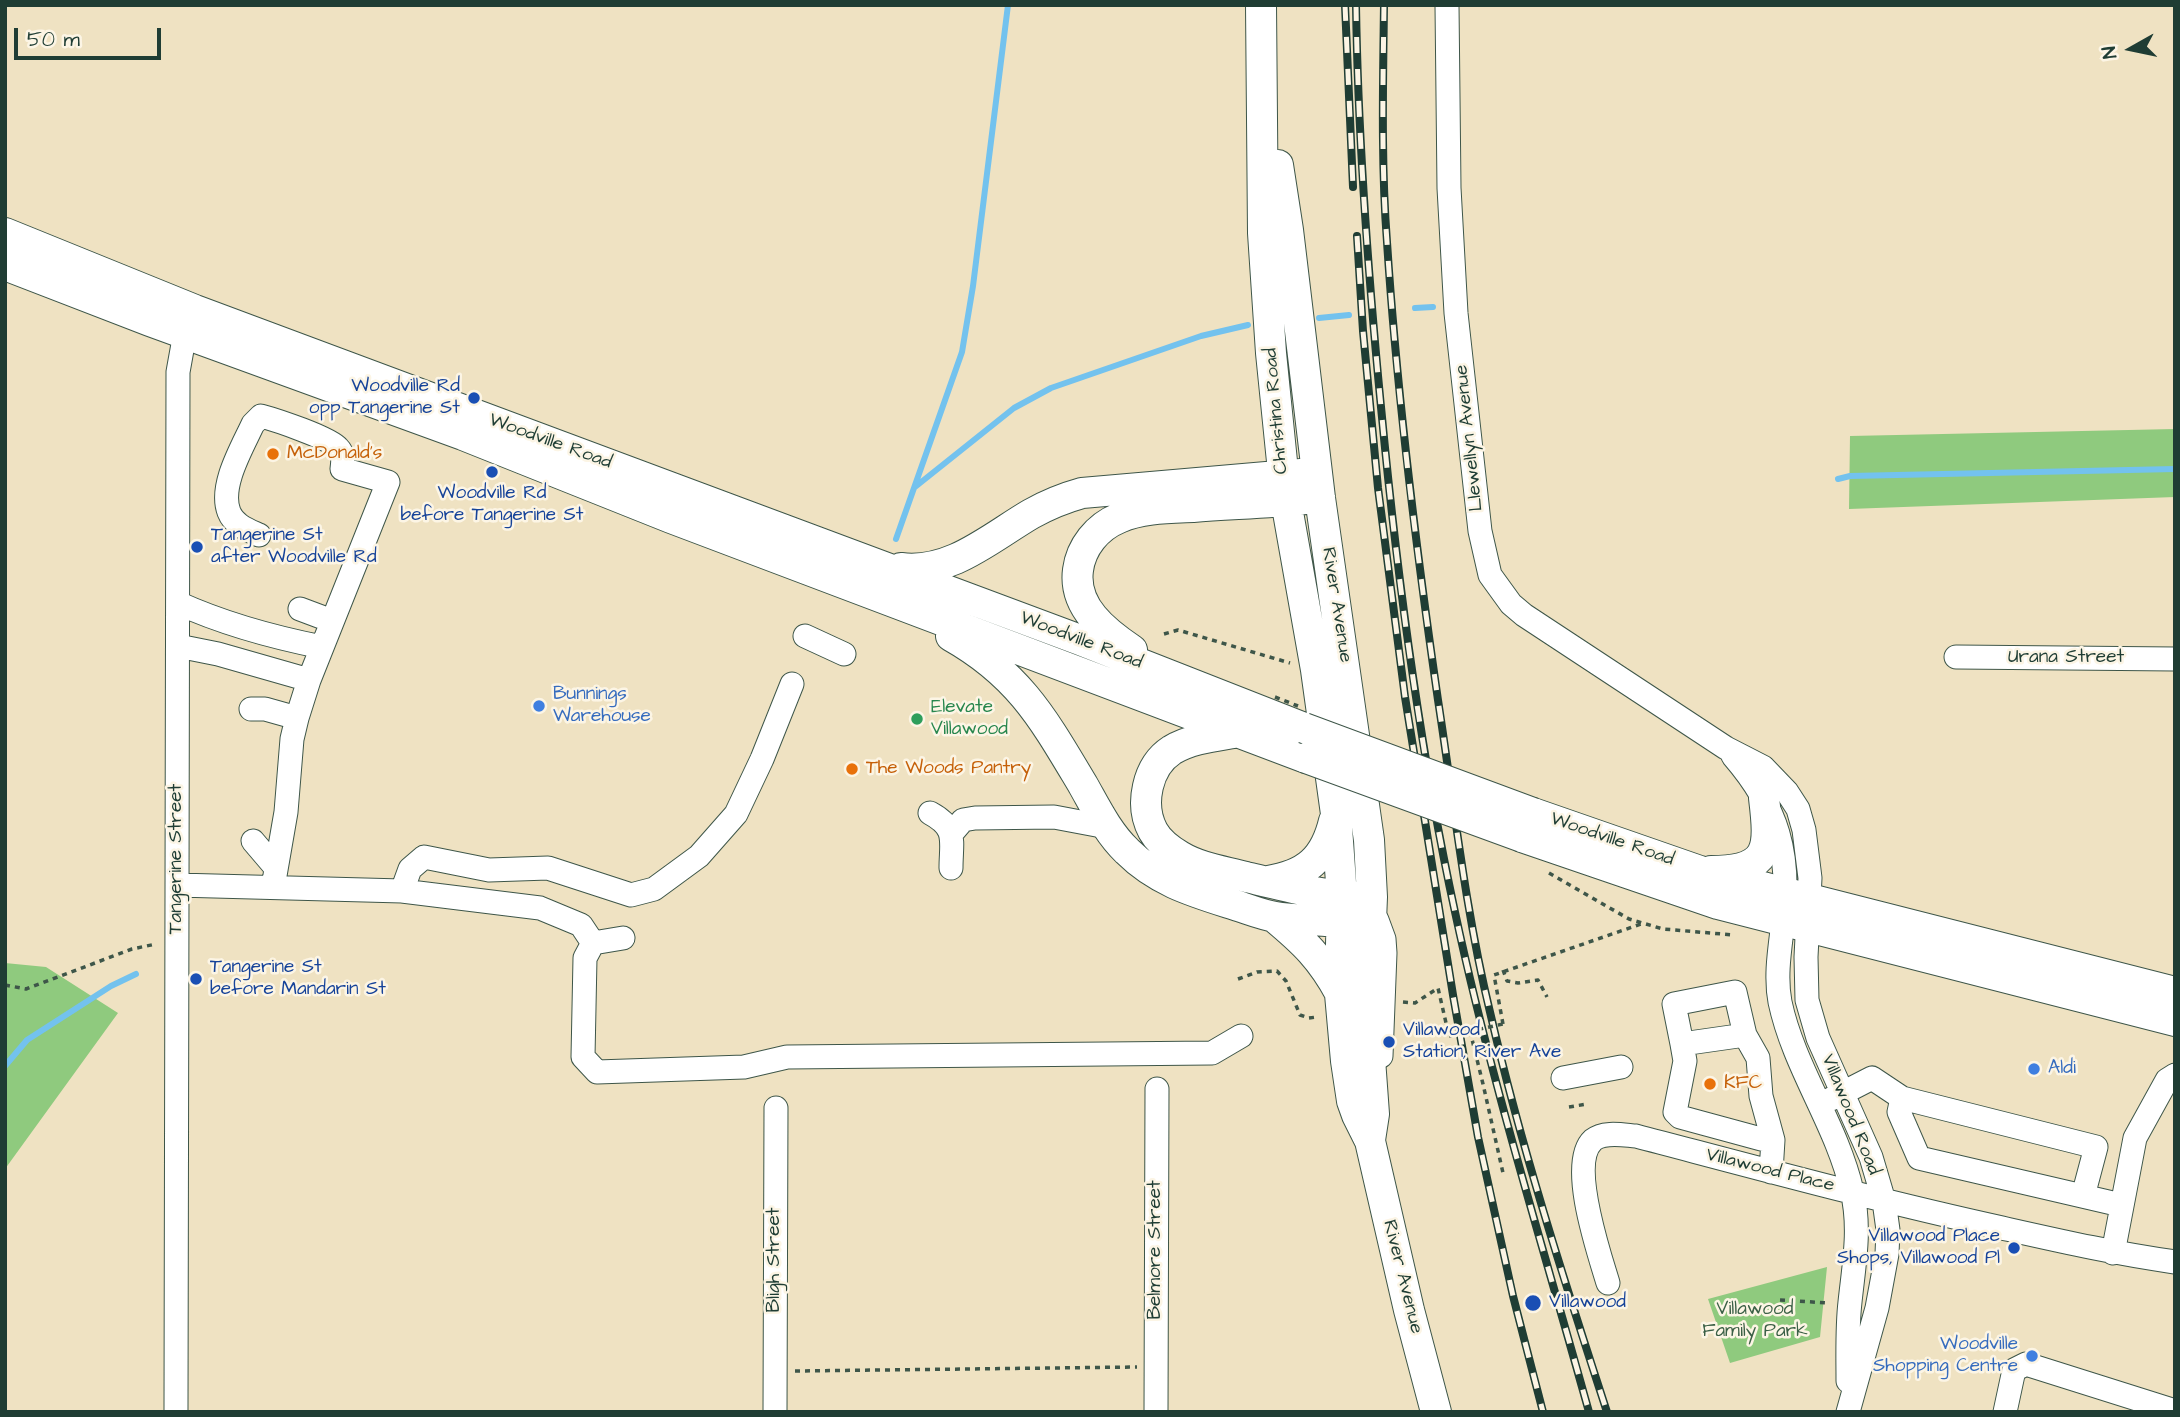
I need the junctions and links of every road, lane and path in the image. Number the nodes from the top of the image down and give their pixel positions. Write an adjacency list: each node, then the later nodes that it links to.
1 (1261, 5): 3 (main road, Christina Road)
2 (1447, 5): 27 (street, Llewellyn Avenue)
3 (1263, 71): 7 (main road, River Avenue); 8 (main road, Christina Road)
4 (5, 233): 6 (main road, Woodville Road)
5 (5, 265): 6 (main road, Woodville Road)
6 (190, 322): 10 (main road, Woodville Road); 11 (main road, Woodville Road); 12 (street, Tangerine Street)
7 (1318, 485): 8 (main road); 43 (main road, River Avenue)
8 (1285, 488): 10 (main road); 21 (main road); 30 (main road, Christina Road)
9 (259, 535): 14 (street)
10 (880, 565): 21 (main road, Woodville Road)
11 (883, 598): 26 (main road, Woodville Road); 32 (main road)
12 (178, 603): 16 (street, Tangerine Street); 17 (street)
13 (300, 610): 14 (street)
14 (332, 621): 17 (street)
15 (805, 636): 18 (street)
16 (178, 646): 22 (street); 40 (street, Tangerine Street)
17 (322, 648): 22 (street)
18 (844, 654)
19 (1956, 657): 20 (street, Urana Street)
20 (2175, 659)
21 (1172, 677): 31 (main road, Woodville Road, bridge)
22 (309, 680): 25 (street)
23 (792, 684): 41 (street)
24 (251, 709): 25 (street)
25 (297, 718): 38 (street)
26 (1239, 732): 31 (main road, Woodville Road, bridge); 39 (main road)
27 (1726, 748): 28 (street, Llewellyn Avenue); 44 (street, Llewellyn Avenue)
28 (1764, 799): 36 (main road); 44 (street, Llewellyn Avenue)
29 (930, 813): 33 (street)
30 (1336, 814): 39 (main road); 42 (main road, River Avenue)
31 (1527, 825): 36 (main road, Woodville Road); 44 (main road, Woodville Road)
32 (1107, 827): 33 (street); 45 (main road)
33 (951, 834): 35 (street)
34 (253, 841): 38 (street)
35 (951, 869)
36 (1700, 871): 44 (main road, Woodville Road)
37 (1547, 873): 46 (path)
38 (275, 878): 40 (street); 41 (street)
39 (1265, 881): 42 (main road)
40 (177, 885): 49 (street, Tangerine Street)
41 (402, 891): 50 (street)
42 (1341, 909): 43 (main road); 45 (main road); 56 (main road, River Avenue)
43 (1371, 910): 77 (main road, River Avenue)
44 (1797, 911): 55 (main road, Woodville Road); 59 (main road, Woodville Road); 63 (street, Villawood Road); 70 (street, Villawood Road)
45 (1273, 917): 56 (main road)
46 (1643, 923): 47 (path); 51 (path)
47 (1736, 935)
48 (623, 938): 50 (street)
49 (177, 939): 53 (path); 92 (street, Tangerine Street)
50 (593, 943): 62 (street)
51 (1503, 970): 57 (path); 60 (path, bridge)
52 (1238, 979): 58 (path)
53 (5, 985)
54 (1438, 988): 60 (path, bridge)
55 (2175, 992)
56 (1340, 994): 77 (main road, River Avenue)
57 (1548, 997)
58 (1317, 1017)
59 (2175, 1021)
60 (1470, 1031): 79 (path)
61 (1745, 1035): 64 (street); 64 (street); 65 (street)
62 (1241, 1036)
63 (1793, 1042): 65 (street); 72 (street, Villawood Road)
64 (1682, 1044): 76 (street)
65 (1758, 1058): 76 (street)
66 (1622, 1067): 68 (street)
67 (2175, 1075): 83 (street)
68 (1563, 1078)
69 (1157, 1089): 89 (street, Belmore Street)
70 (1844, 1093): 71 (street); 72 (street); 82 (street, Villawood Road)
71 (1902, 1098): 81 (street); 81 (street)
72 (1820, 1103): 80 (street, Villawood Road)
73 (1587, 1104): 74 (path)
74 (1569, 1107)
75 (776, 1108): 90 (street, Bligh Street)
76 (1773, 1140): 78 (street)
77 (1370, 1141): 95 (main road, River Avenue)
78 (1771, 1172): 80 (street, Villawood Place); 86 (street, Villawood Place)
79 (1503, 1173)
80 (1853, 1192): 82 (street, Villawood Place); 96 (street, Villawood Road)
81 (2083, 1196): 83 (street)
82 (1884, 1201): 84 (street, Villawood Place); 96 (street, Villawood Road)
83 (2121, 1205): 84 (street)
84 (2113, 1253): 85 (street, Villawood Place)
85 (2175, 1262)
86 (1608, 1283)
87 (1780, 1300): 88 (path)
88 (1837, 1303)
89 (1156, 1366): 90 (path); 94 (street, Belmore Street)
90 (775, 1371): 93 (street, Bligh Street)
91 (2175, 1411): 97 (street)
92 (176, 1412)
93 (775, 1412)
94 (1156, 1412)
95 (1436, 1412)
96 (1847, 1412)
97 (2005, 1412)

